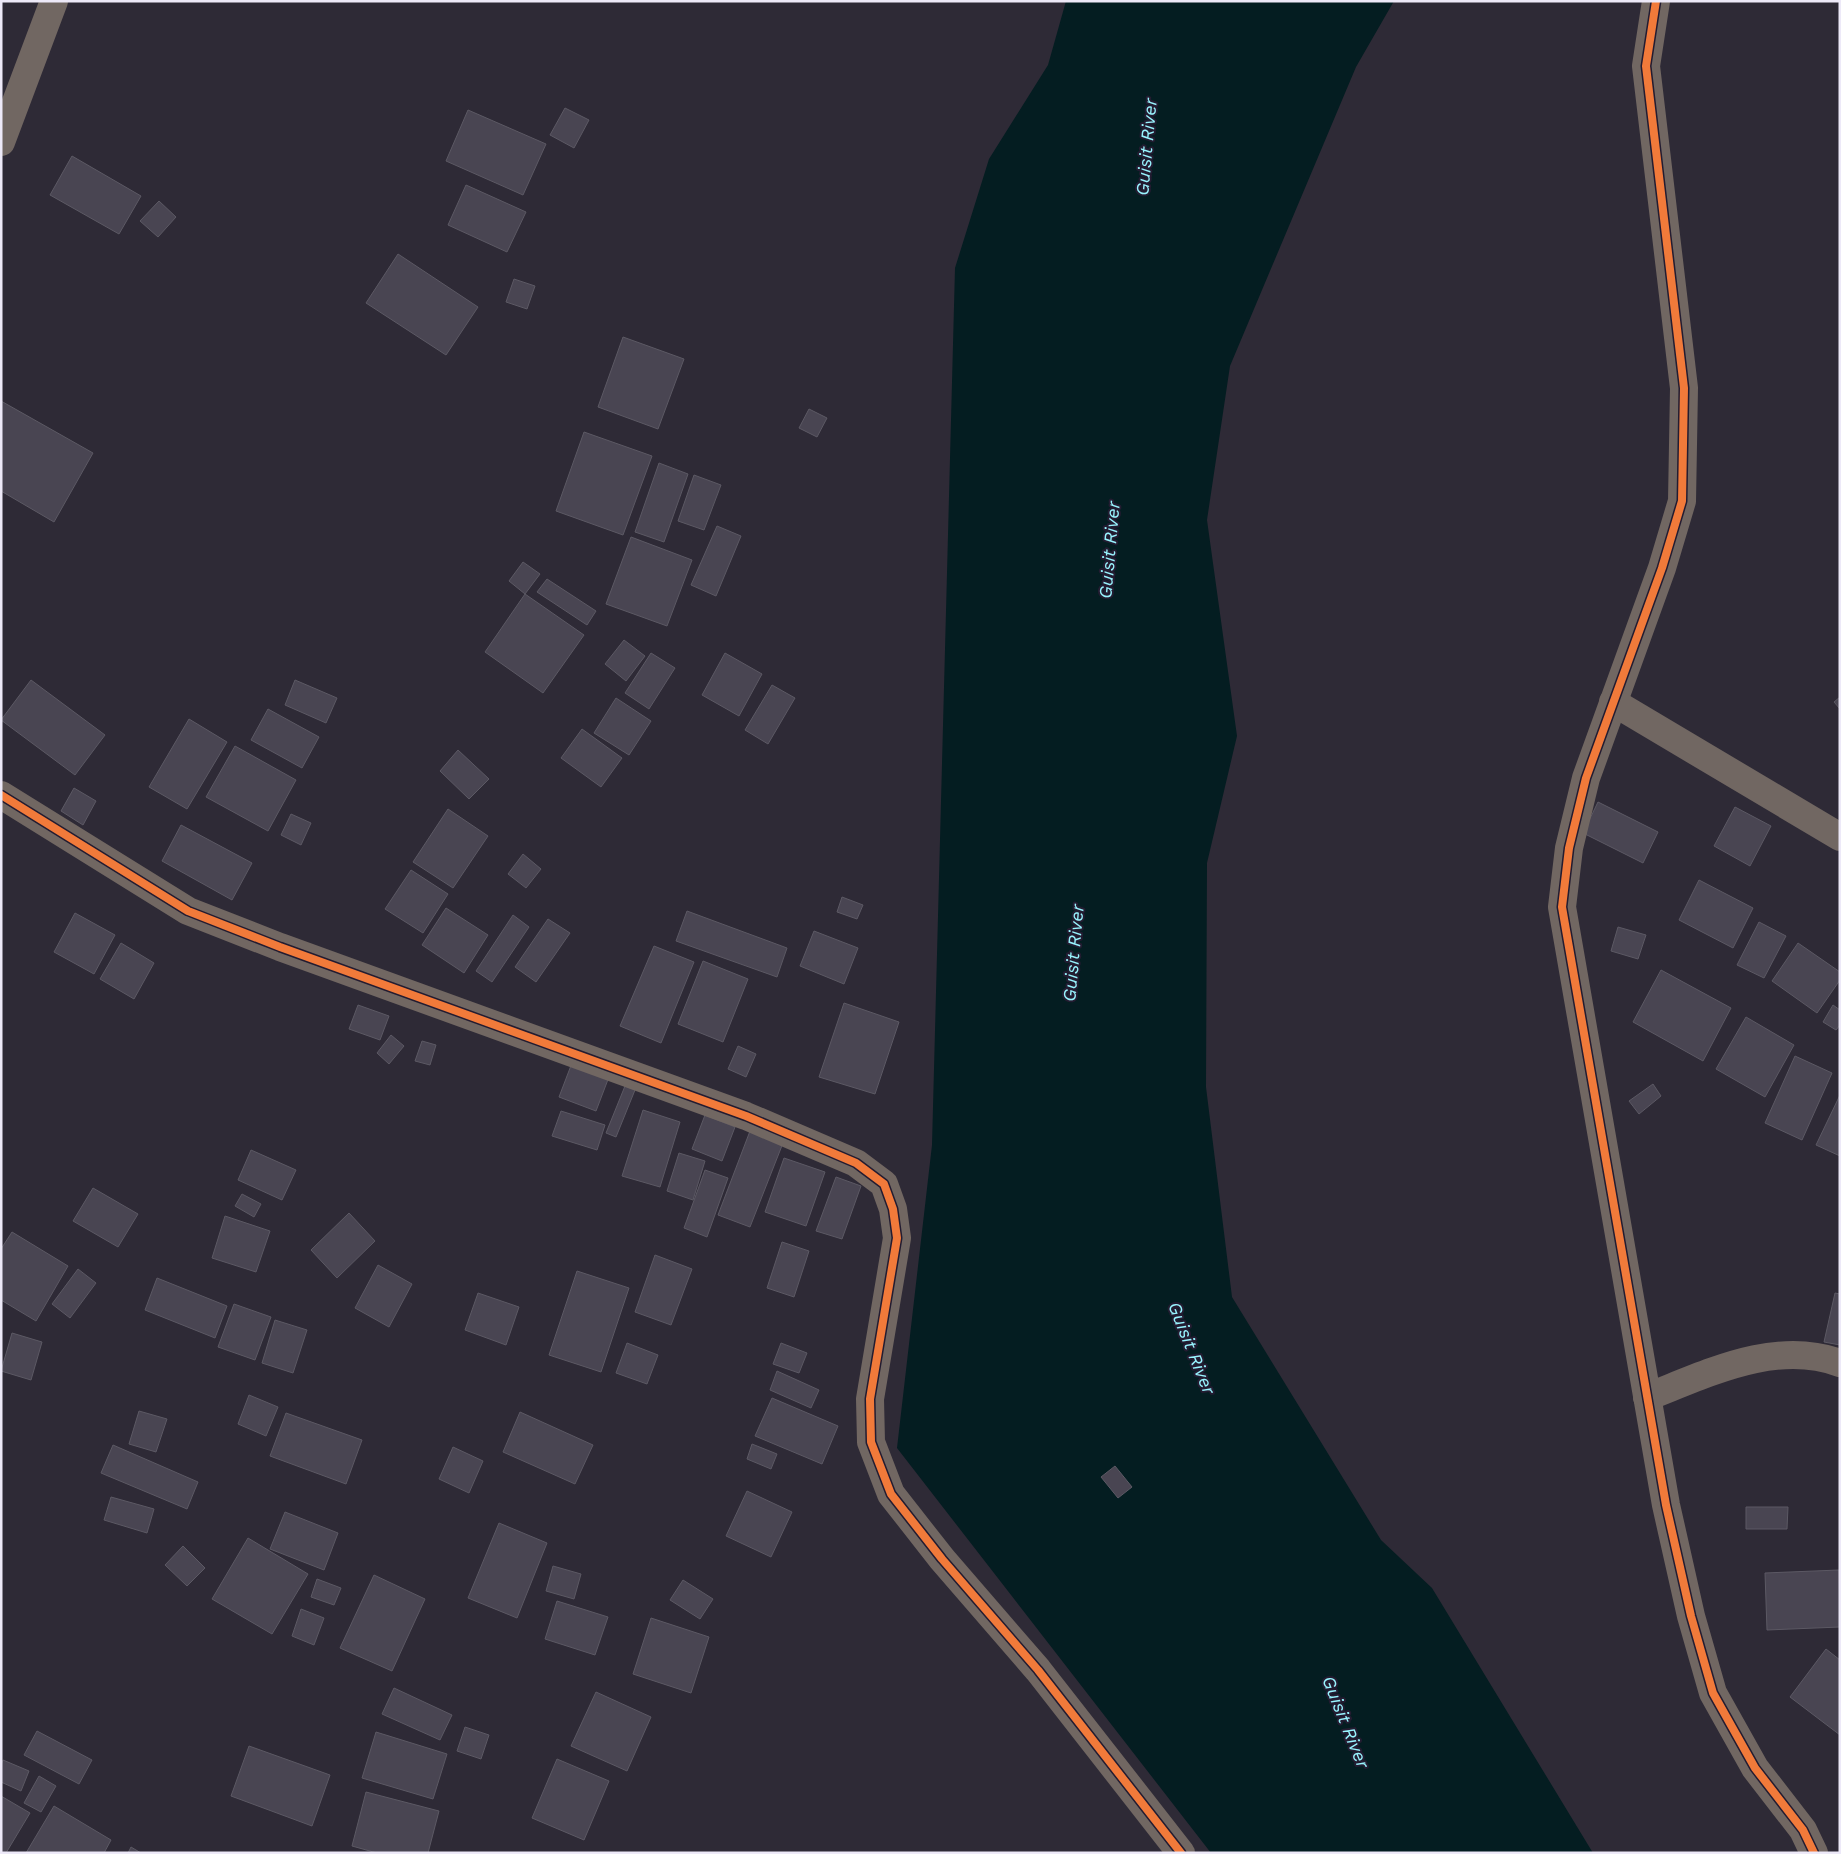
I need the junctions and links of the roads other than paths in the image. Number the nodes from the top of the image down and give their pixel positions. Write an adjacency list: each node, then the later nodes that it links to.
1 (54, 1): 3 (street)
2 (1656, 1): 4 (street)
3 (1, 142)
4 (1613, 702): 6 (street); 8 (street)
5 (1, 795): 9 (street)
6 (1840, 837)
7 (1840, 1363): 8 (street)
8 (1647, 1397): 10 (street)
9 (1181, 1853)
10 (1814, 1853)

